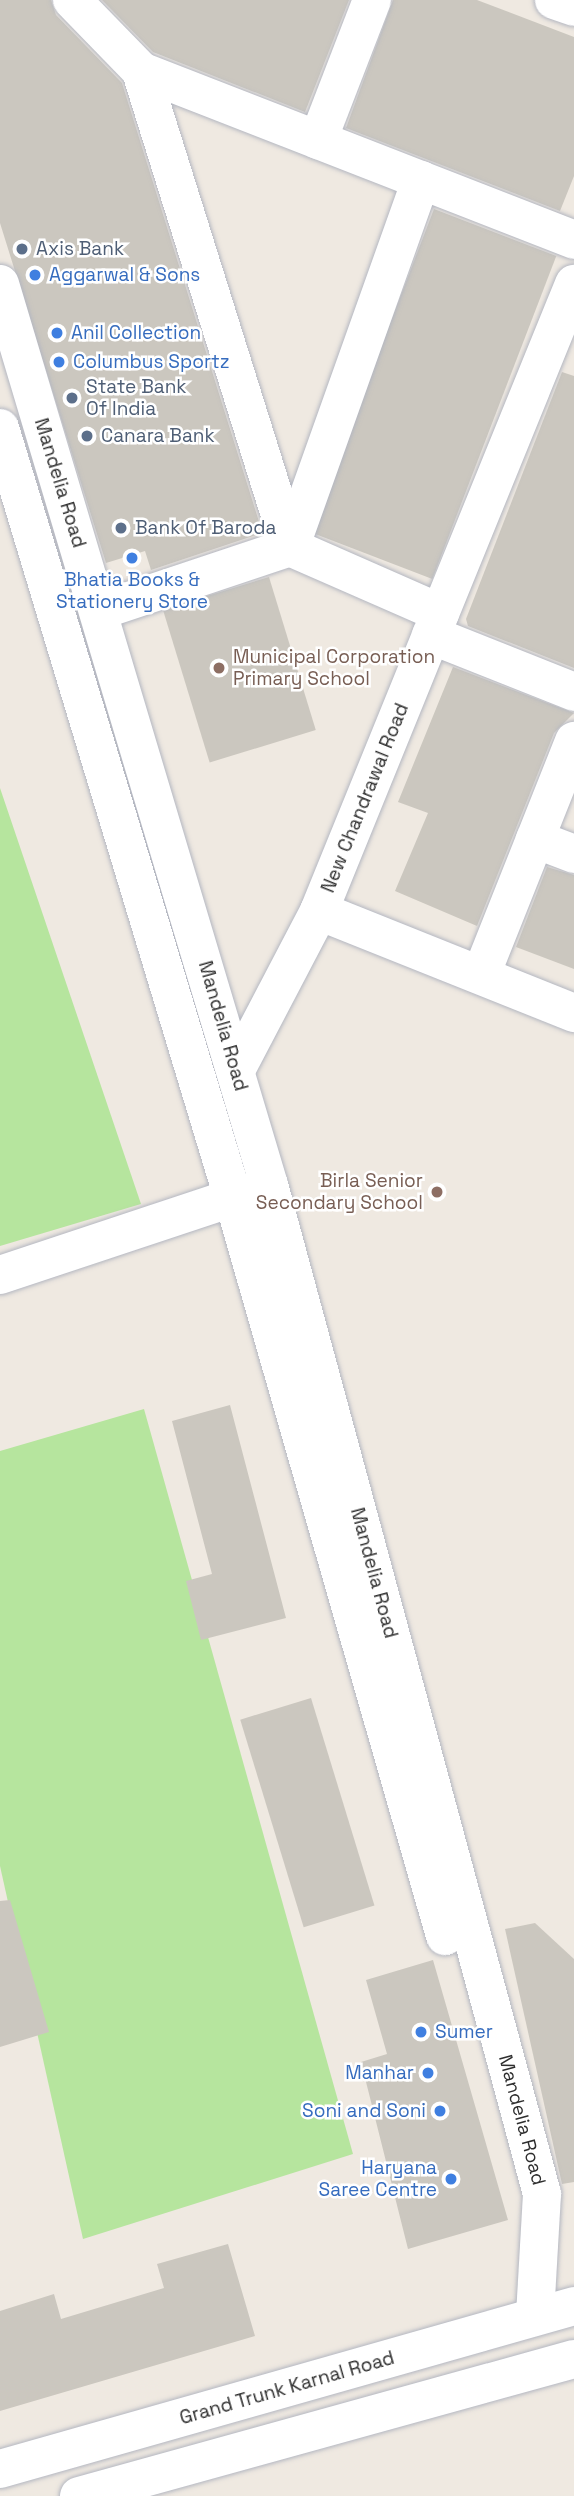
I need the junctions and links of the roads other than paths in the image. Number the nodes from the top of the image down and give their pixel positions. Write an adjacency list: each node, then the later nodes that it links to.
1 (72, 0): 5 (street)
2 (372, 0): 6 (street)
3 (554, 0): 4 (street)
4 (574, 7)
5 (141, 71): 6 (street); 13 (street)
6 (318, 140): 7 (street)
7 (421, 180): 8 (street); 13 (street)
8 (574, 240)
9 (0, 284): 14 (street, Mandelia Road)
10 (574, 284): 11 (street, New Chandrawal Road)
11 (561, 353): 15 (street, New Chandrawal Road)
12 (0, 428): 25 (street, Mandelia Road)
13 (290, 547): 14 (street); 15 (street)
14 (99, 611): 23 (street, Mandelia Road)
15 (436, 624): 16 (street); 20 (street, New Chandrawal Road)
16 (574, 692)
17 (574, 741): 18 (street)
18 (535, 839): 19 (street); 21 (street)
19 (574, 854)
20 (319, 911): 21 (street); 23 (street, New Chandrawal Road)
21 (481, 975): 22 (street)
22 (574, 1013)
23 (236, 1070): 24 (street, Mandelia Road)
24 (269, 1185): 25 (street); 28 (street, Mandelia Road)
25 (233, 1198): 26 (street); 28 (street, Mandelia Road)
26 (0, 1275)
27 (574, 2306): 28 (street, Grand Trunk Karnal Road)
28 (535, 2315): 29 (street); 30 (street, Grand Trunk Karnal Road)
29 (561, 2362): 31 (street)
30 (0, 2469)
31 (79, 2496)

